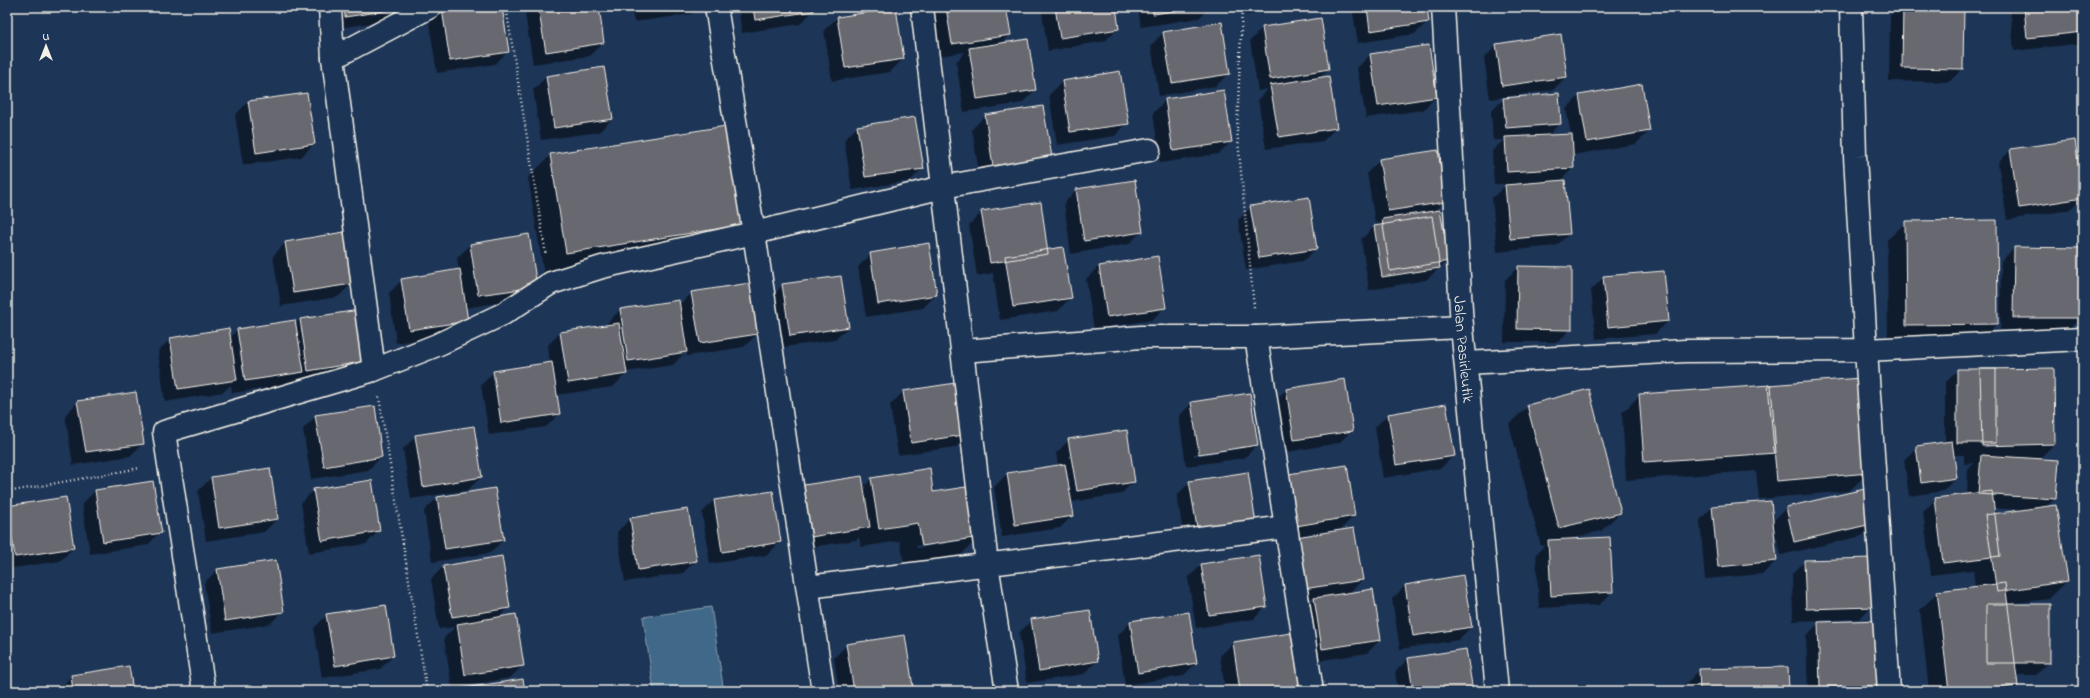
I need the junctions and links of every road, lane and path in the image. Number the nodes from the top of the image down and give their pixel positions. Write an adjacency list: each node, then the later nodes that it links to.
1 (330, 7): 9 (street)
2 (430, 7): 9 (street)
3 (506, 7): 13 (path)
4 (716, 7): 12 (street)
5 (922, 7): 11 (street)
6 (1242, 7): 15 (path)
7 (1443, 7): 14 (street, Jalan Pasirleutik)
8 (1851, 7): 17 (street)
9 (333, 58): 20 (street)
10 (1149, 150): 11 (street)
11 (943, 187): 12 (street); 18 (street)
12 (754, 233): 13 (street); 25 (street)
13 (551, 283): 20 (street)
14 (1462, 326): 15 (street); 19 (street, Jalan Pasirleutik)
15 (1256, 336): 18 (street); 23 (street)
16 (2083, 340): 17 (street)
17 (1866, 350): 19 (street); 32 (street)
18 (963, 352): 24 (street)
19 (1466, 363): 31 (street, Jalan Pasirleutik)
20 (374, 370): 21 (street); 27 (path)
21 (169, 463): 22 (path); 26 (street)
22 (7, 492)
23 (1286, 527): 24 (street); 30 (street)
24 (987, 564): 25 (street); 29 (street)
25 (808, 587): 28 (street)
26 (204, 691)
27 (427, 691)
28 (823, 691)
29 (1007, 691)
30 (1312, 691)
31 (1497, 691)
32 (1889, 691)

